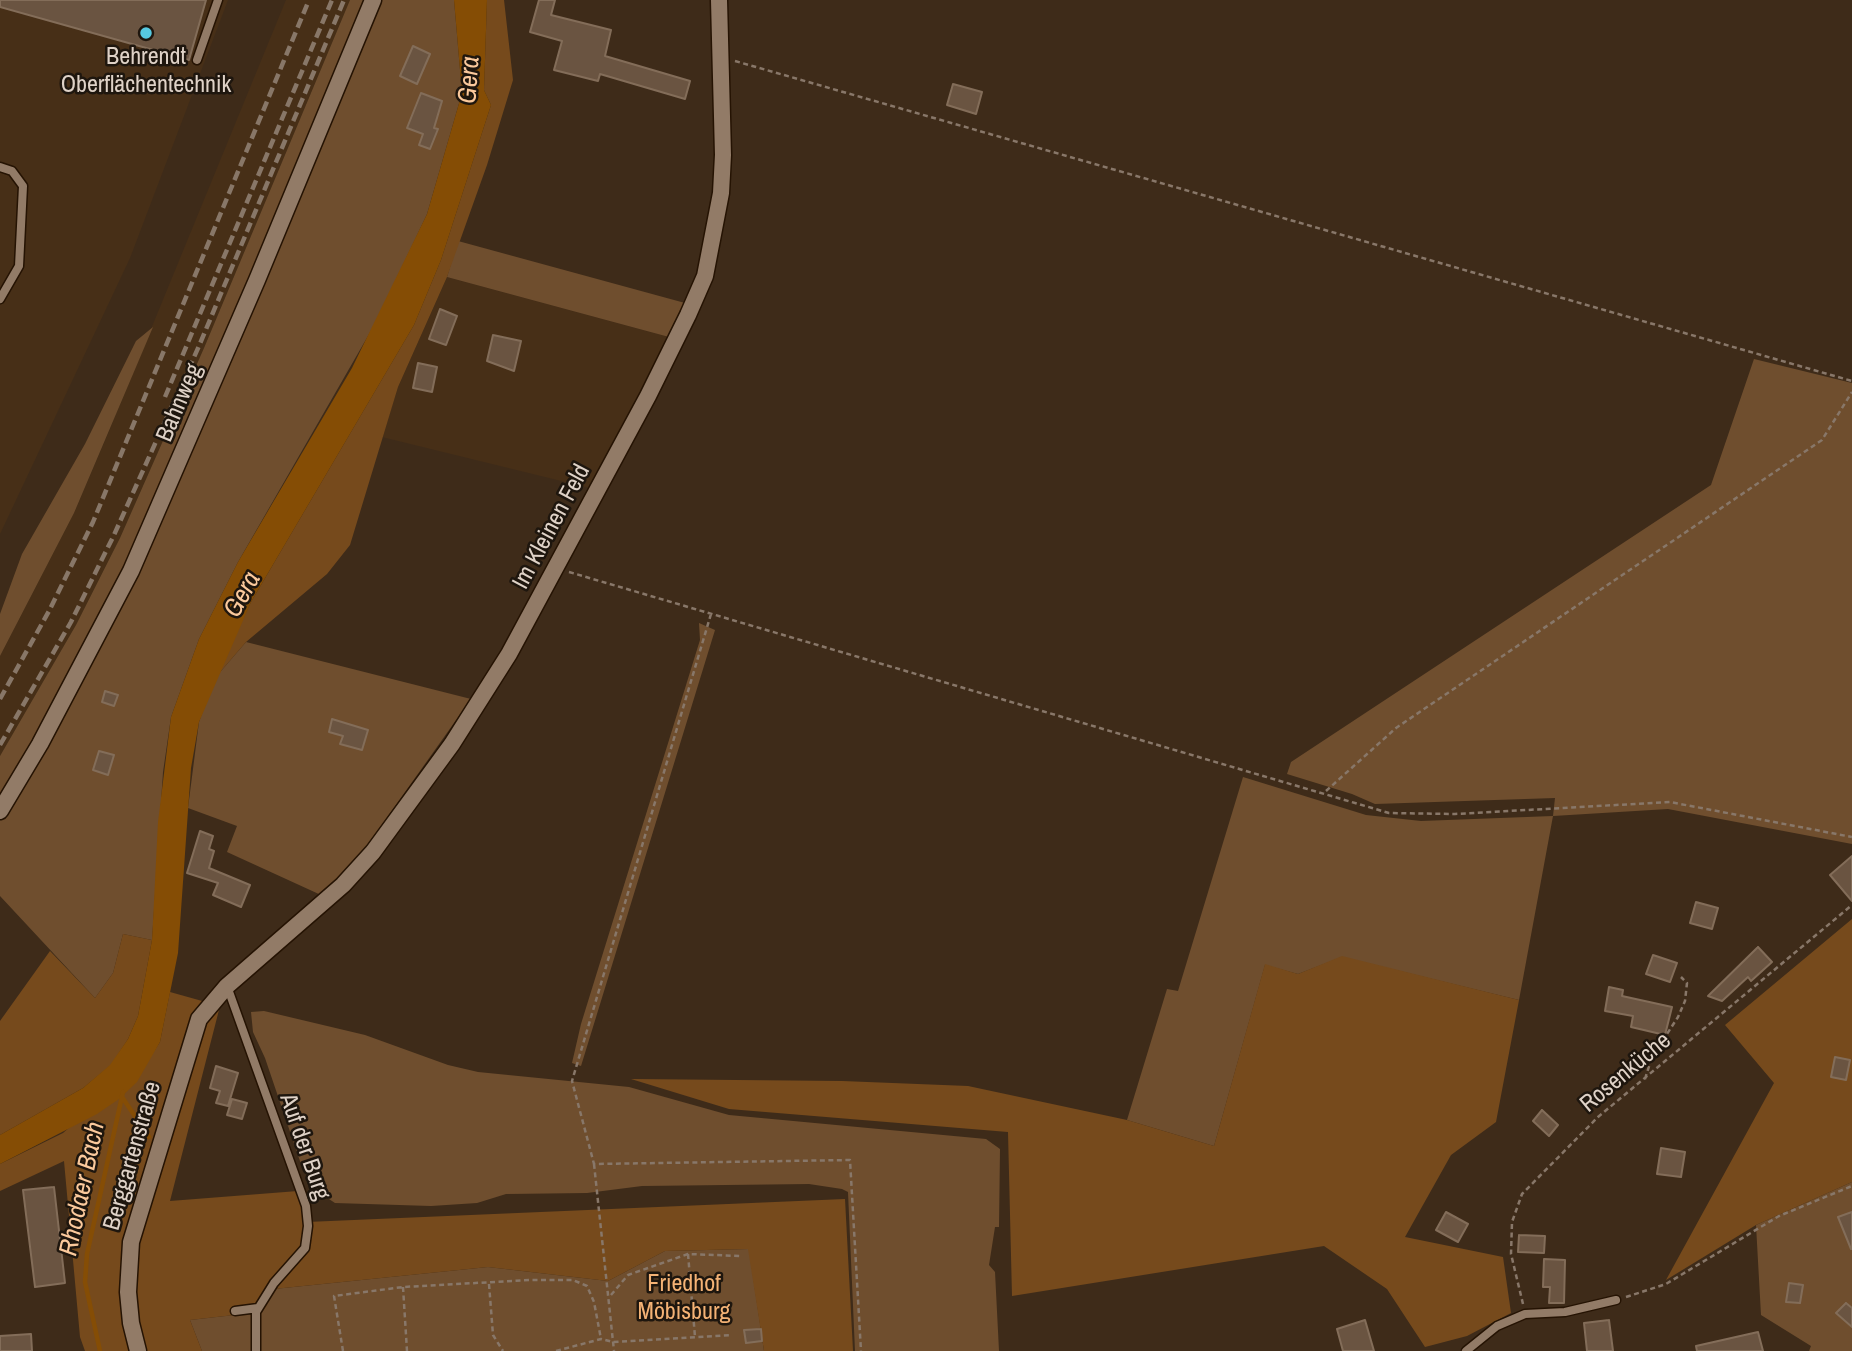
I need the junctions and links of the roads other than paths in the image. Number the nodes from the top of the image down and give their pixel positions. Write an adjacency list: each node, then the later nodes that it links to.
1 (218, 0): 4 (lane)
2 (373, 0): 7 (street, Bahnweg)
3 (719, 0): 8 (street, Im Kleinen Feld)
4 (197, 60)
5 (0, 167): 6 (lane)
6 (0, 299)
7 (0, 811)
8 (227, 986): 10 (lane, Auf der Burg); 12 (street, Berggartenstraße)
9 (1616, 1300): 14 (lane)
10 (258, 1308): 11 (lane); 13 (lane)
11 (235, 1311)
12 (138, 1351)
13 (256, 1351)
14 (1466, 1351)

